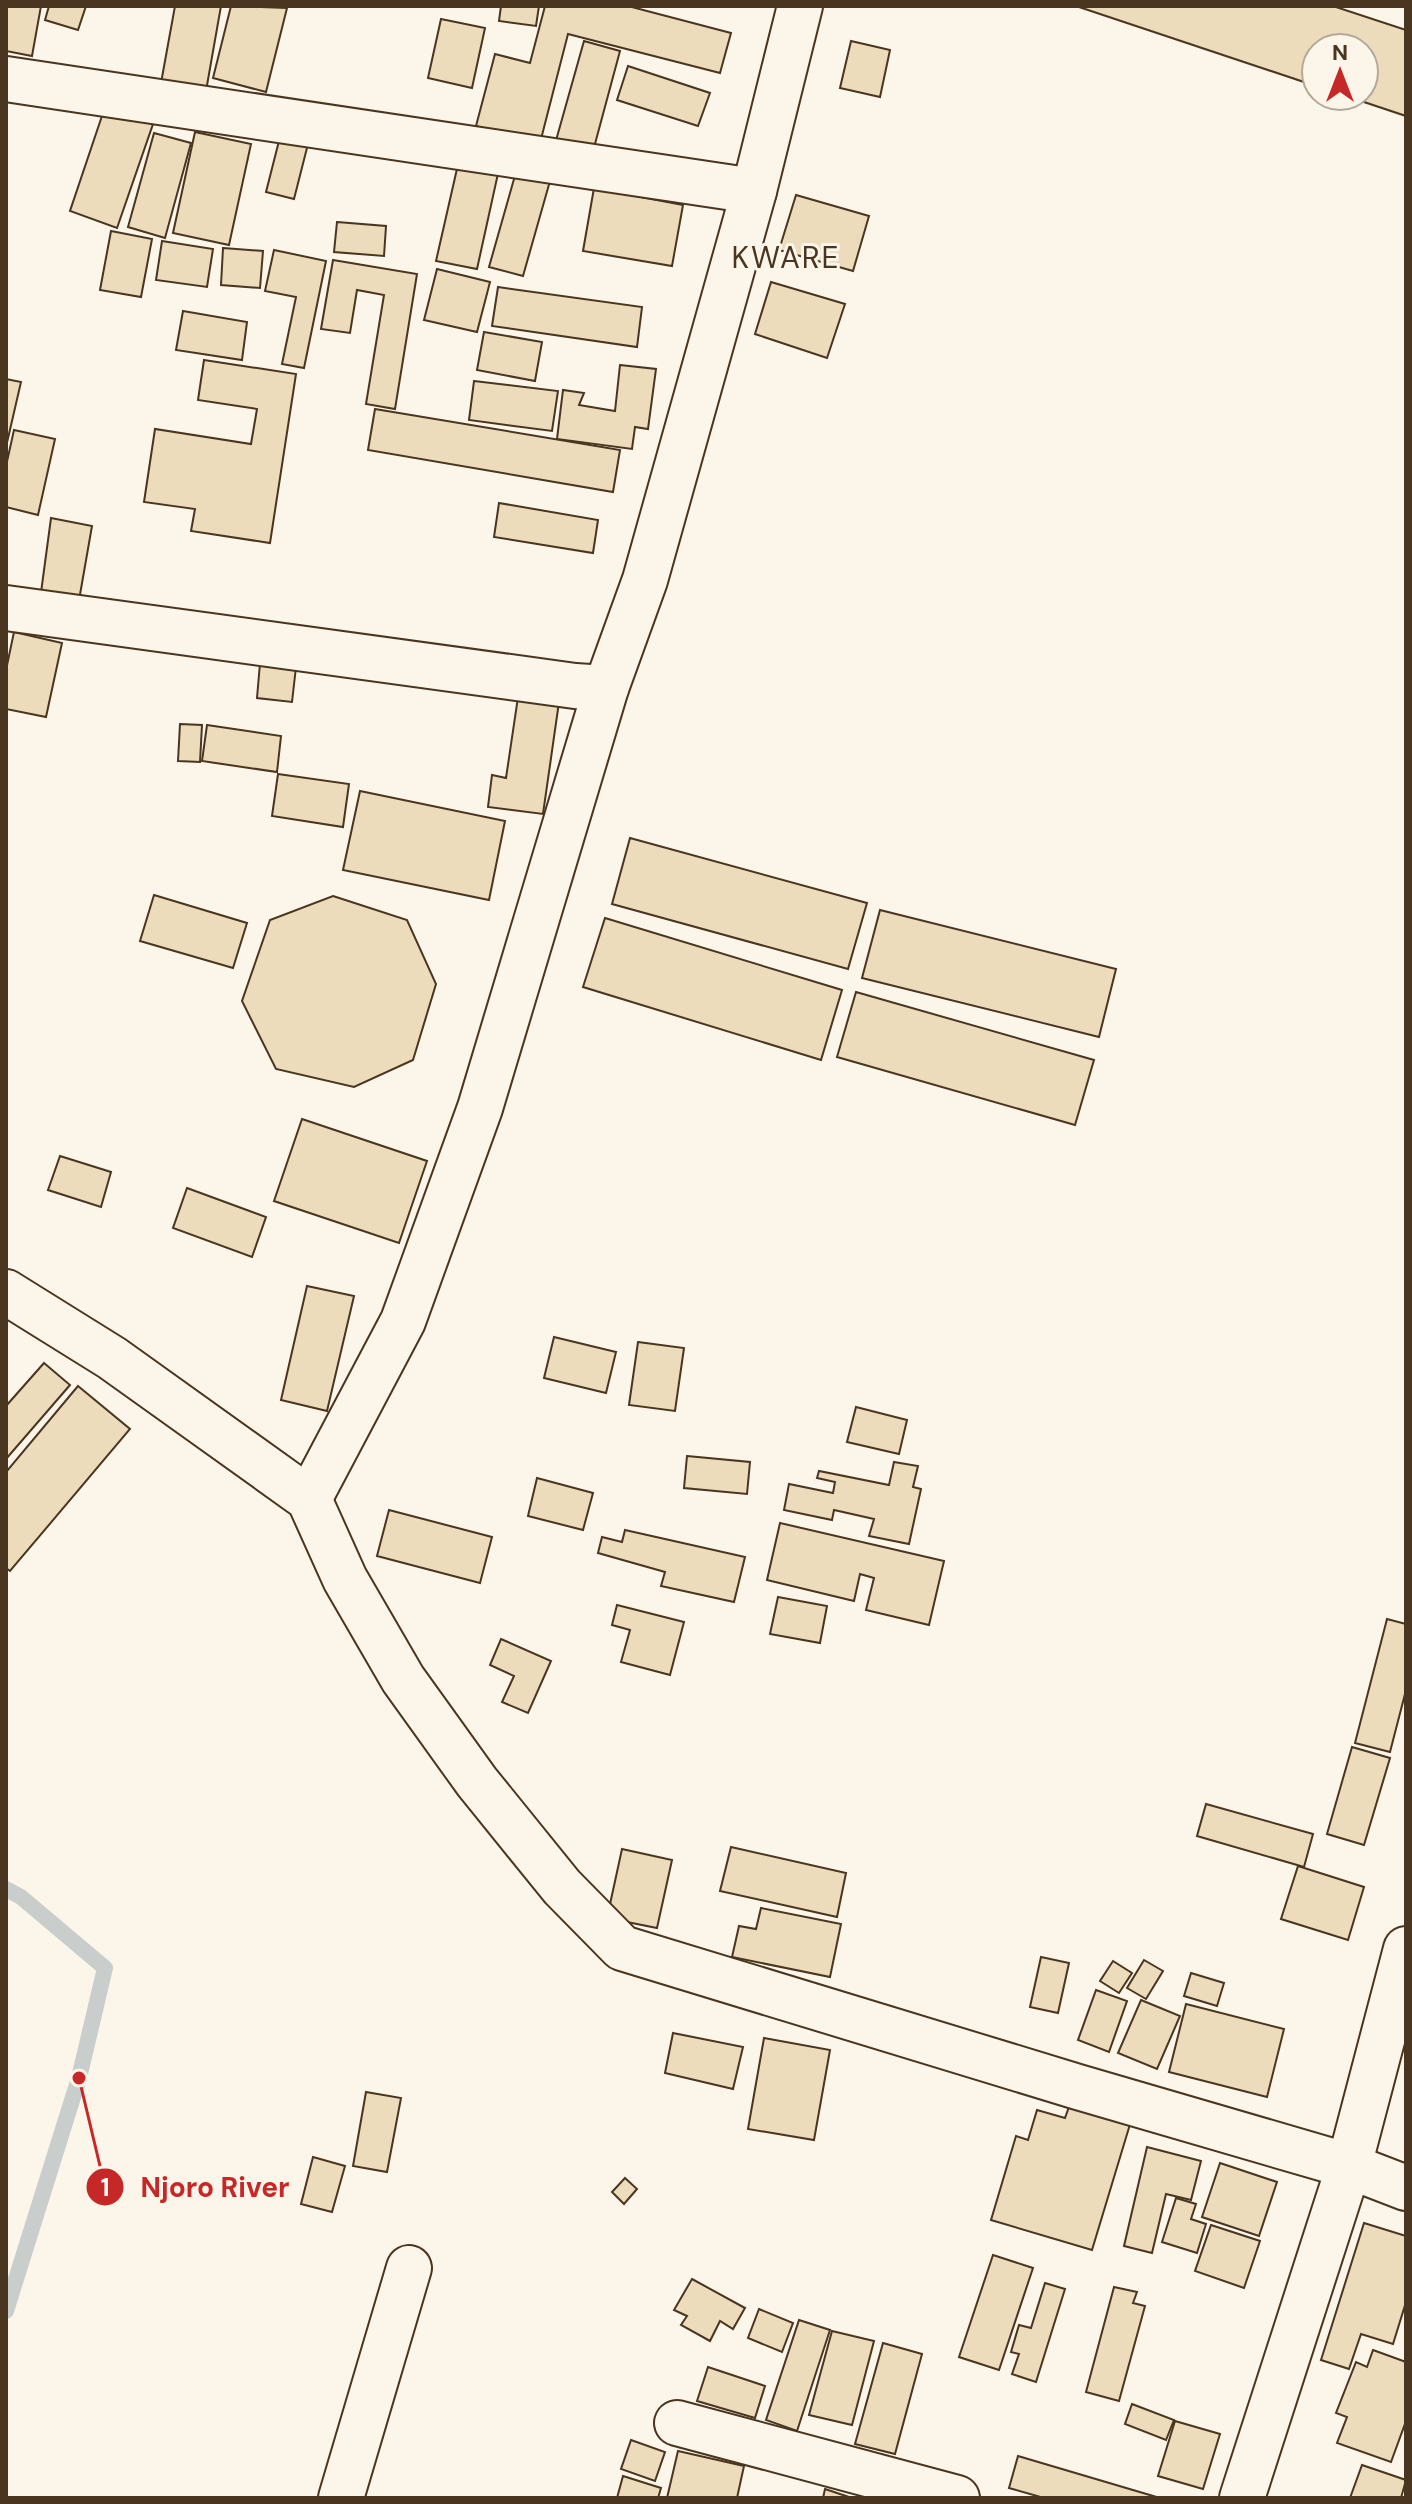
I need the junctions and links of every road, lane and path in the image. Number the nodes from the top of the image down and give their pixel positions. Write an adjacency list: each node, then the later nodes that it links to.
1 (800, 6): 3 (street)
2 (6, 79): 3 (street)
3 (754, 191): 5 (street)
4 (6, 608): 5 (street)
5 (606, 688): 7 (street)
6 (6, 1292): 7 (street)
7 (309, 1499): 9 (street)
8 (1406, 1949): 9 (street)
9 (1349, 2166): 10 (street); 15 (street)
10 (1406, 2188)
11 (409, 2268): 13 (street)
12 (677, 2423): 14 (street)
13 (341, 2498)
14 (957, 2498)
15 (1242, 2498)

